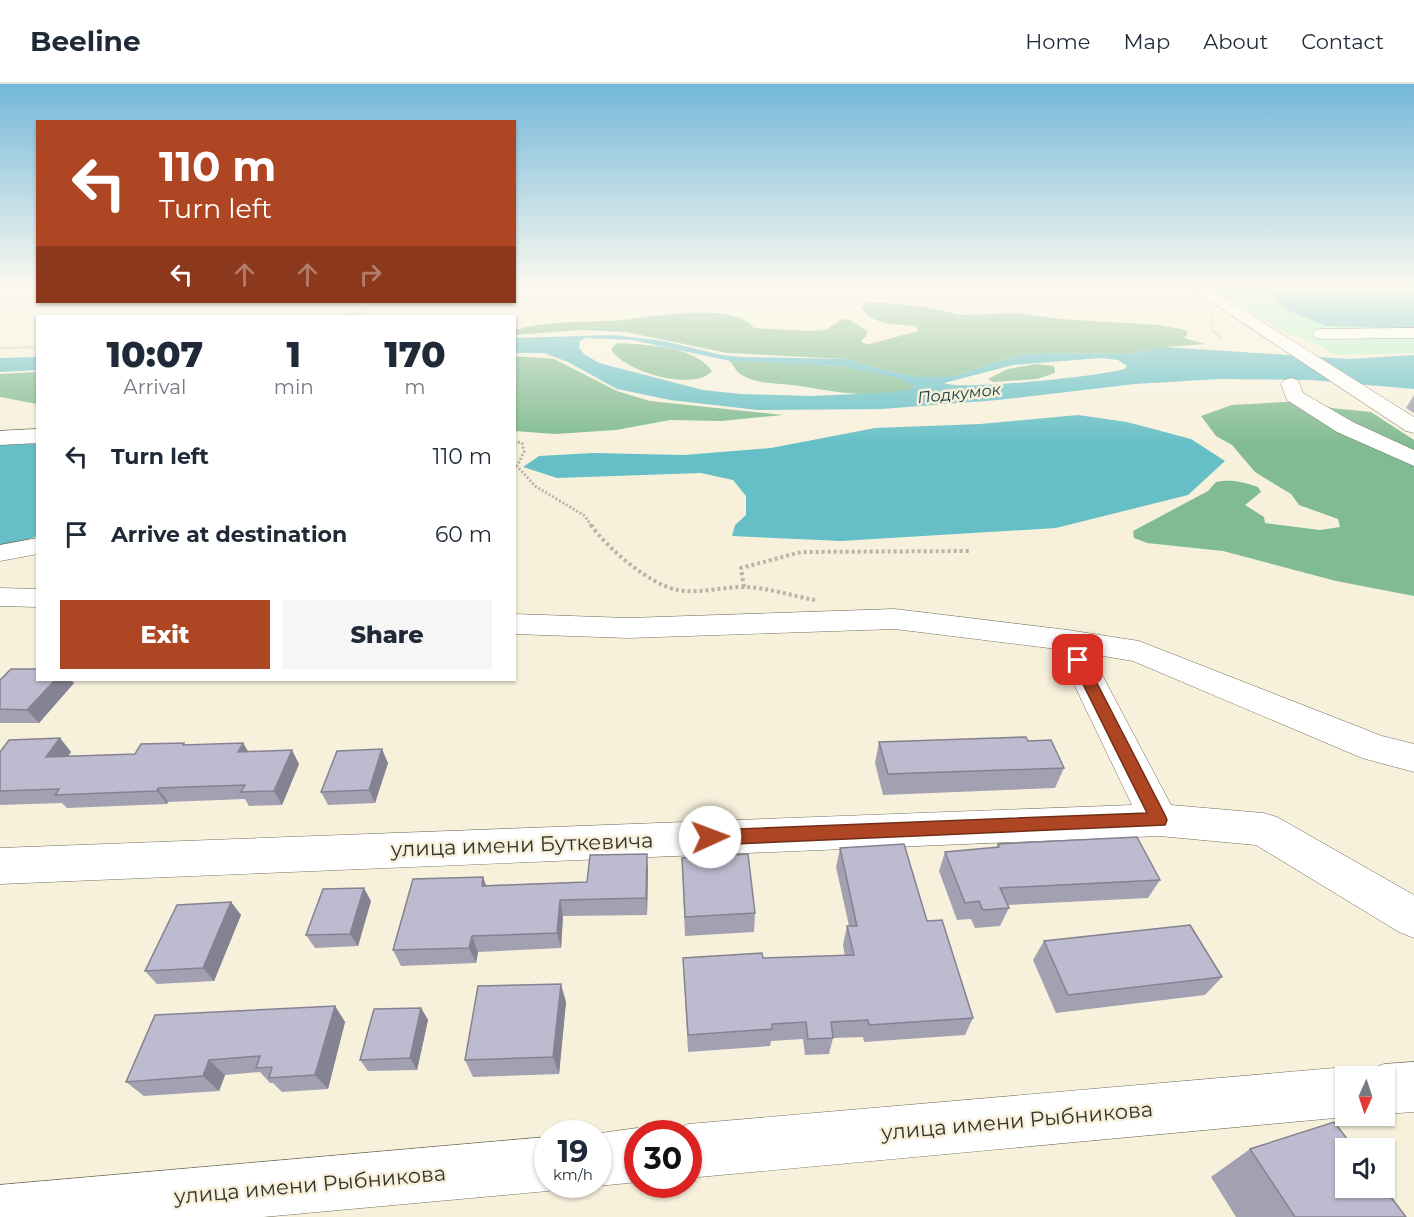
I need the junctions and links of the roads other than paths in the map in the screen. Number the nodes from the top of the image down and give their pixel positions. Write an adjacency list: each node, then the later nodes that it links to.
1 (1279, 340): 3 (street)
2 (1292, 384): 6 (street)
3 (1407, 422)
4 (36, 436): 5 (street)
5 (0, 438)
6 (1414, 459)
7 (36, 546): 8 (street)
8 (0, 553)
9 (0, 597): 10 (street)
10 (36, 598)
11 (516, 624): 12 (street)
12 (1068, 640): 13 (street); 14 (street)
13 (1414, 758)
14 (1159, 820): 15 (street, улица имени Буткевича); 16 (street, улица имени Буткевича)
15 (0, 866)
16 (1414, 918)
17 (1414, 1087): 18 (street)
18 (1395, 1088)
19 (1335, 1093): 20 (street, улица имени Рыбникова)
20 (702, 1150)
21 (534, 1165): 22 (street, улица имени Рыбникова)
22 (0, 1213)

